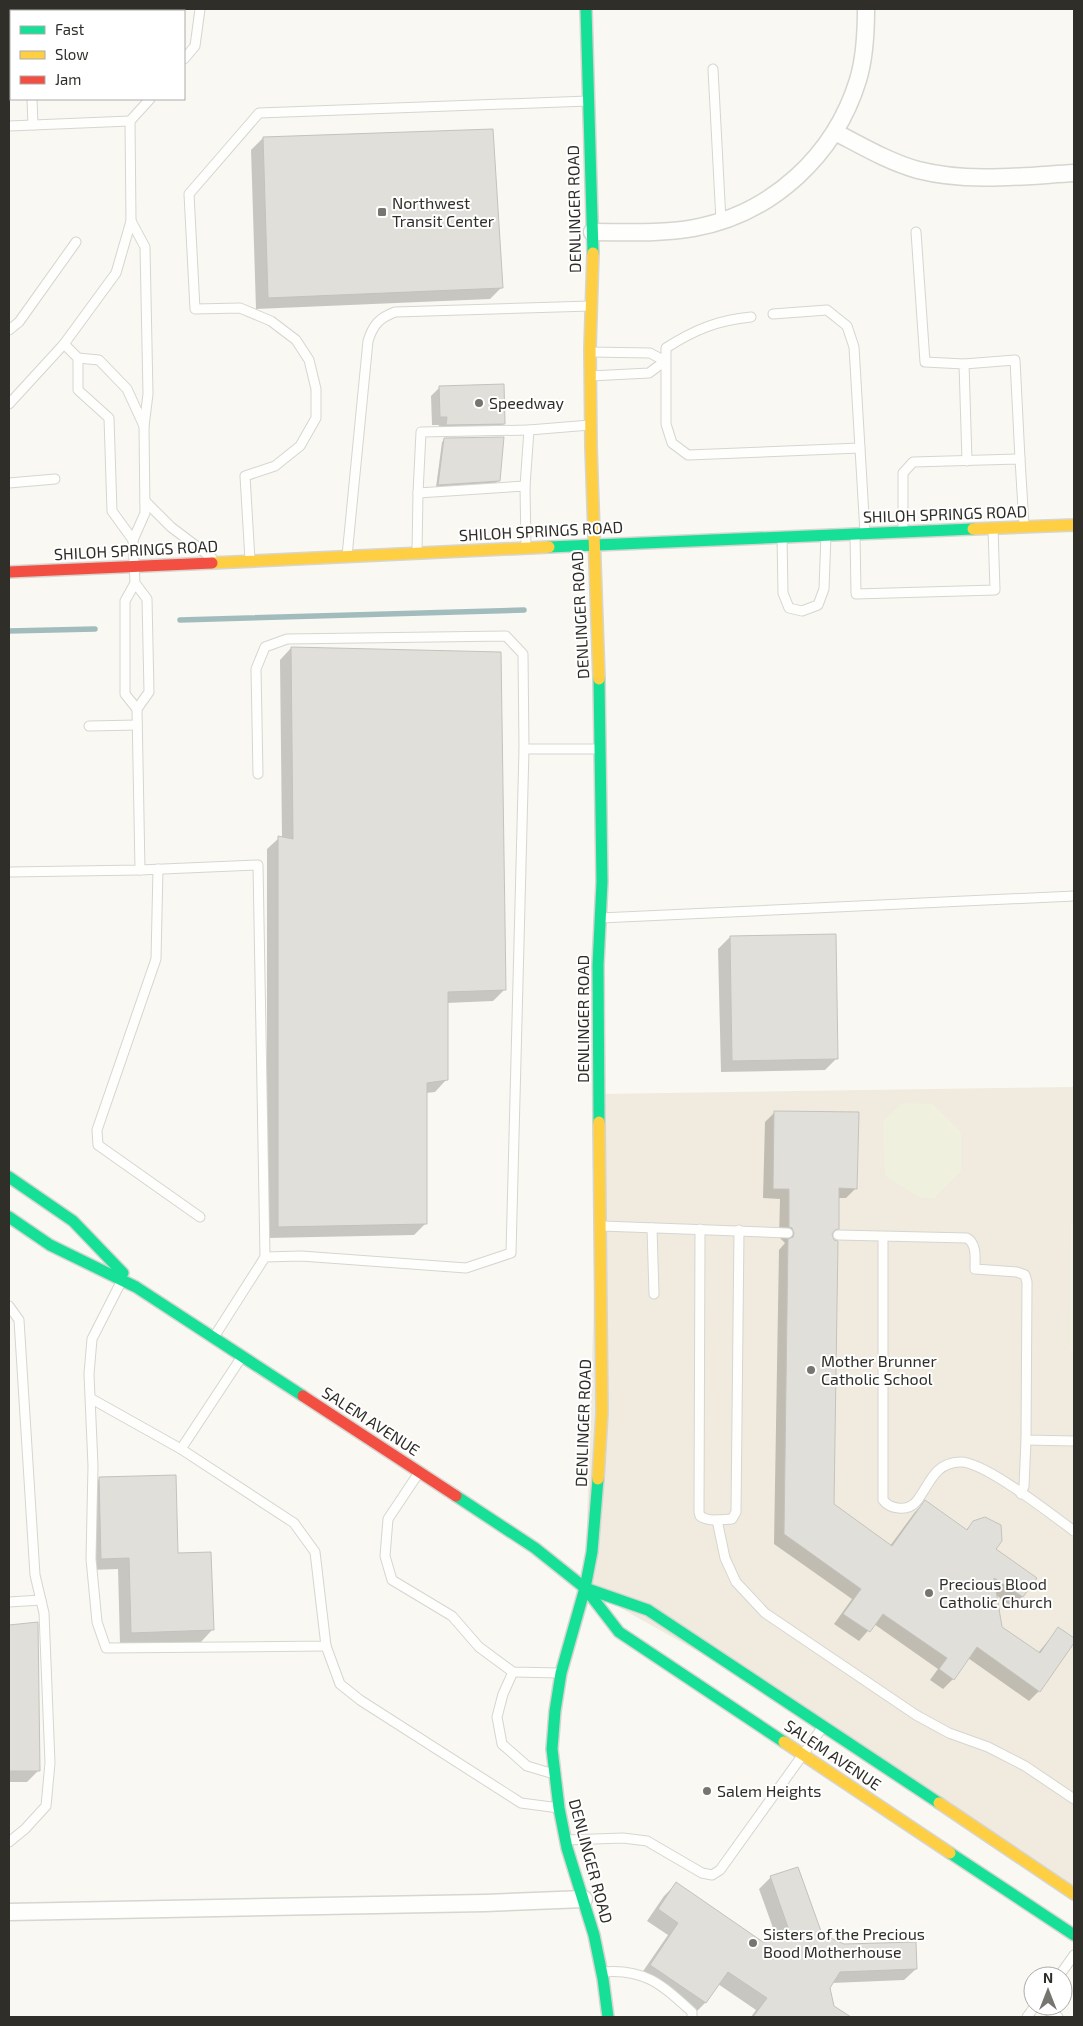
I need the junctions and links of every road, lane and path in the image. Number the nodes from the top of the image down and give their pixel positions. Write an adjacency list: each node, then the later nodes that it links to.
1 (200, 9): 4 (lane)
2 (586, 9): 8 (main road, DENLINGER ROAD)
3 (866, 9): 12 (street)
4 (185, 59)
5 (713, 69): 14 (lane)
6 (32, 100): 10 (lane)
7 (149, 100): 9 (lane)
8 (588, 101): 16 (main road, DENLINGER ROAD); 53 (lane)
9 (130, 121): 10 (lane); 15 (lane)
10 (33, 125): 11 (lane)
11 (9, 126)
12 (835, 132): 13 (street); 14 (street)
13 (1074, 173)
14 (721, 221): 16 (street)
15 (131, 222): 23 (lane); 31 (lane)
16 (592, 232): 19 (main road, DENLINGER ROAD)
17 (916, 232): 27 (lane)
18 (76, 242): 22 (lane)
19 (591, 306): 24 (main road, DENLINGER ROAD); 52 (lane)
20 (773, 314): 33 (lane)
21 (750, 317): 26 (lane)
22 (9, 330)
23 (64, 344): 25 (lane); 29 (lane)
24 (590, 352): 26 (lane); 28 (main road, DENLINGER ROAD)
25 (78, 358): 31 (lane); 48 (lane)
26 (665, 362): 28 (lane); 33 (lane)
27 (964, 364): 34 (lane); 35 (lane)
28 (590, 376): 30 (main road, DENLINGER ROAD)
29 (9, 404)
30 (590, 425): 32 (lane); 49 (main road, DENLINGER ROAD)
31 (144, 426): 40 (lane)
32 (529, 430): 38 (lane); 39 (lane)
33 (860, 448): 45 (lane)
34 (1020, 459): 35 (lane); 42 (lane)
35 (967, 460): 44 (lane)
36 (55, 479): 37 (lane)
37 (9, 483)
38 (525, 486): 39 (lane); 50 (lane)
39 (418, 493): 51 (lane)
40 (145, 501): 48 (lane); 54 (lane)
41 (1074, 525): 42 (main road, SHILOH SPRINGS ROAD)
42 (1024, 527): 43 (main road, SHILOH SPRINGS ROAD)
43 (993, 528): 44 (main road, SHILOH SPRINGS ROAD); 45 (lane)
44 (903, 532): 45 (main road, SHILOH SPRINGS ROAD)
45 (860, 533): 46 (main road, SHILOH SPRINGS ROAD)
46 (826, 534): 47 (main road, SHILOH SPRINGS ROAD); 47 (lane)
47 (782, 536): 49 (main road, SHILOH SPRINGS ROAD)
48 (133, 540): 55 (lane)
49 (593, 545): 50 (main road, SHILOH SPRINGS ROAD); 61 (main road, DENLINGER ROAD)
50 (526, 548): 51 (main road, SHILOH SPRINGS ROAD)
51 (417, 553): 52 (main road, SHILOH SPRINGS ROAD)
52 (347, 556): 53 (main road, SHILOH SPRINGS ROAD)
53 (250, 561): 54 (main road, SHILOH SPRINGS ROAD)
54 (218, 563): 55 (main road, SHILOH SPRINGS ROAD)
55 (134, 566): 56 (main road, SHILOH SPRINGS ROAD); 57 (lane)
56 (9, 572)
57 (135, 582): 58 (lane); 58 (lane)
58 (137, 709): 59 (lane)
59 (137, 725): 60 (lane); 65 (lane)
60 (89, 726)
61 (600, 748): 62 (lane); 68 (main road, DENLINGER ROAD)
62 (524, 749): 63 (lane); 81 (lane)
63 (258, 774)
64 (158, 869): 65 (lane); 72 (lane); 81 (lane)
65 (140, 870): 66 (lane)
66 (9, 872)
67 (1074, 896): 68 (lane)
68 (600, 918): 74 (main road, DENLINGER ROAD)
69 (9, 1177): 71 (main road, SALEM AVENUE)
70 (26, 1203): 71 (main road)
71 (60, 1212): 83 (main road, SALEM AVENUE)
72 (200, 1216)
73 (9, 1218): 82 (main road, SALEM AVENUE)
74 (599, 1225): 75 (lane); 96 (main road, DENLINGER ROAD)
75 (652, 1228): 76 (lane); 84 (lane)
76 (700, 1229): 77 (lane); 94 (lane)
77 (738, 1230): 78 (lane); 94 (lane)
78 (788, 1233)
79 (838, 1235): 80 (lane)
80 (884, 1237): 89 (lane); 93 (lane)
81 (265, 1257): 86 (lane)
82 (122, 1280): 83 (main road, SALEM AVENUE); 88 (lane)
83 (136, 1286): 86 (main road, SALEM AVENUE)
84 (654, 1294)
85 (9, 1306): 97 (lane)
86 (213, 1338): 87 (main road, SALEM AVENUE)
87 (242, 1356): 91 (lane); 92 (main road, SALEM AVENUE)
88 (90, 1398): 91 (lane); 99 (lane)
89 (1026, 1440): 90 (lane); 93 (lane)
90 (1074, 1440)
91 (181, 1449): 99 (lane)
92 (419, 1472): 96 (main road, SALEM AVENUE); 100 (lane)
93 (1021, 1494): 95 (lane)
94 (717, 1520): 105 (lane)
95 (1074, 1531)
96 (585, 1588): 101 (main road, DENLINGER ROAD); 102 (main road, SALEM AVENUE); 103 (main road, SALEM AVENUE)
97 (41, 1600): 98 (lane); 108 (lane)
98 (9, 1602)
99 (326, 1646): 106 (lane)
100 (513, 1672): 101 (lane); 104 (lane)
101 (560, 1673): 104 (main road, DENLINGER ROAD)
102 (824, 1726): 103 (lane); 109 (main road, SALEM AVENUE)
103 (803, 1754): 107 (lane); 112 (main road, SALEM AVENUE)
104 (554, 1774): 106 (main road, DENLINGER ROAD)
105 (1074, 1799)
106 (559, 1808): 107 (main road, DENLINGER ROAD)
107 (566, 1840): 110 (main road, DENLINGER ROAD)
108 (9, 1842)
109 (1074, 1894)
110 (584, 1900): 111 (street); 115 (main road, DENLINGER ROAD)
111 (9, 1912)
112 (1074, 1935)
113 (1074, 1955): 114 (lane)
114 (1066, 1966)
115 (602, 1972): 116 (main road, DENLINGER ROAD); 117 (lane)
116 (608, 2017)
117 (692, 2017)

